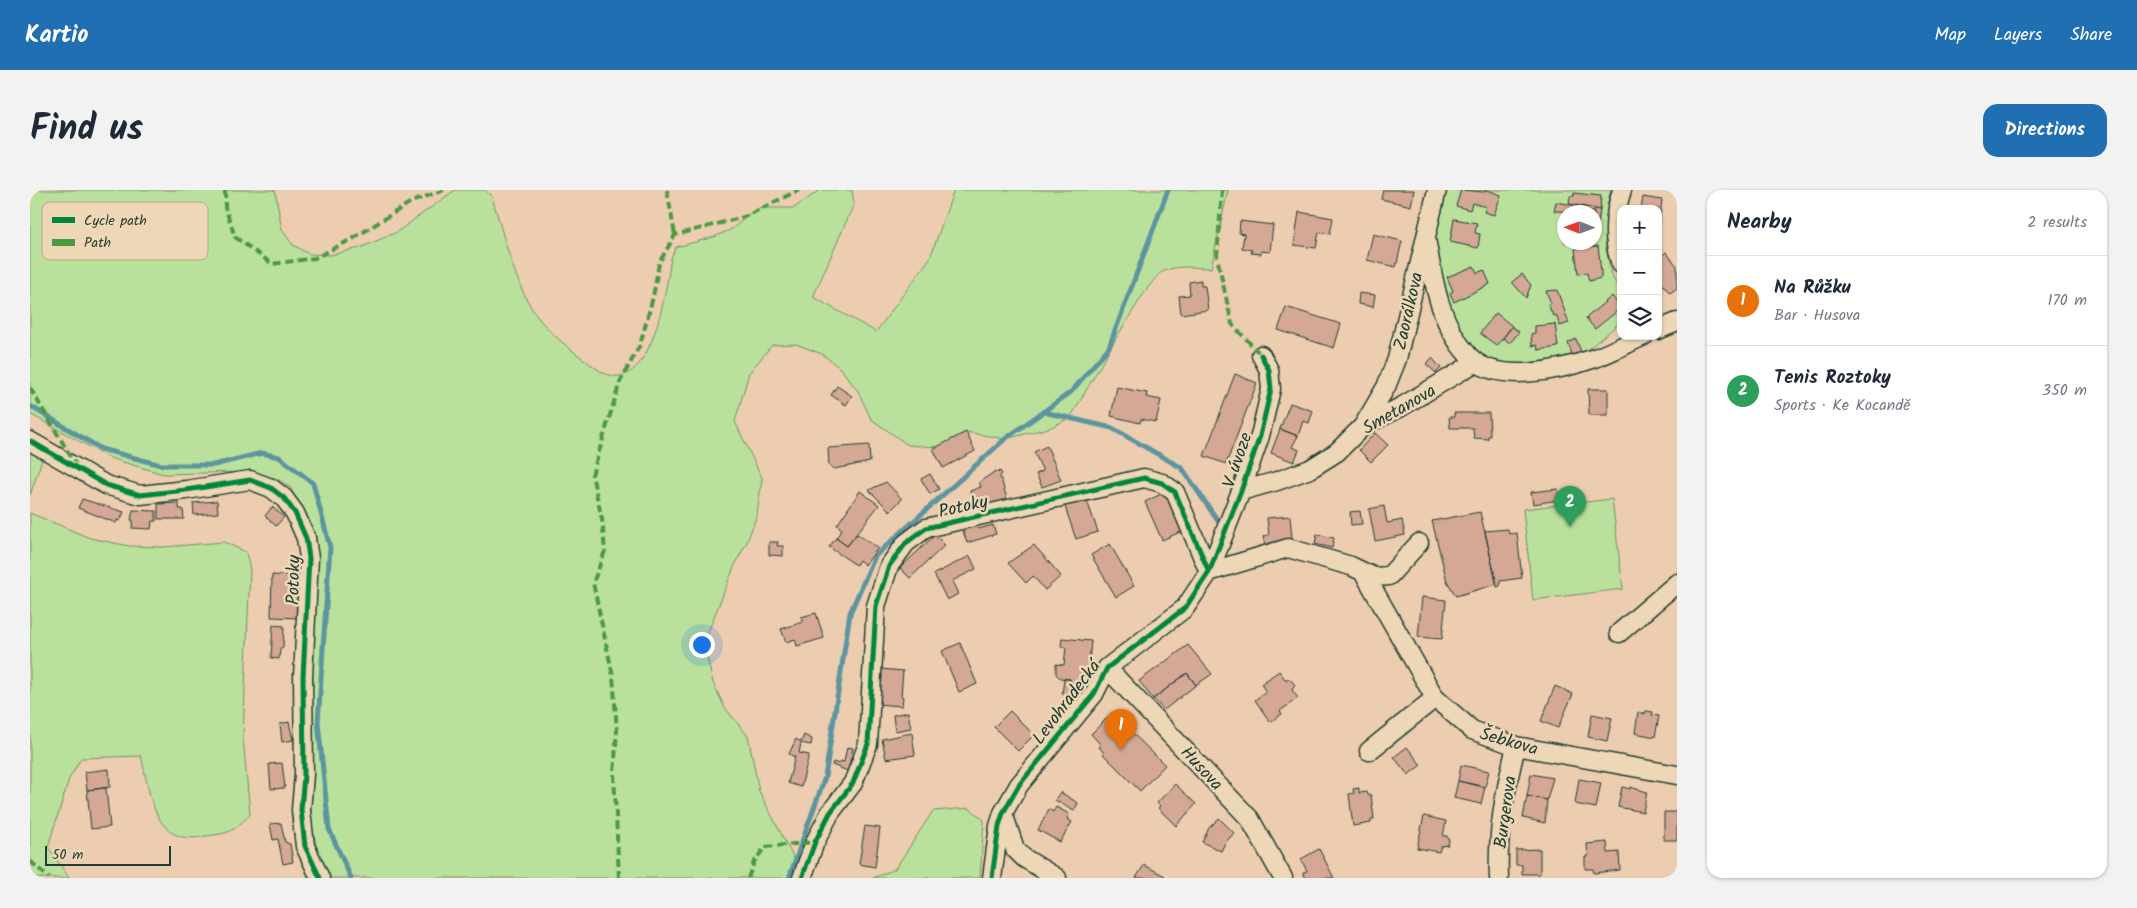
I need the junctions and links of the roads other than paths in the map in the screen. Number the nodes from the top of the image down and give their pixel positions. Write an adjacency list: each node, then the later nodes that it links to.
1 (1437, 190): 3 (street, Zaorálkova)
2 (1622, 190): 4 (street)
3 (1426, 238): 9 (street); 10 (street, Zaorálkova)
4 (1618, 250)
5 (1677, 322): 6 (street)
6 (1662, 328)
7 (1625, 341): 9 (street)
8 (1261, 355): 12 (street, V úvoze)
9 (1476, 362): 10 (street, Smetanova)
10 (1363, 426): 12 (street, Smetanova)
11 (30, 441): 24 (street, Potoky)
12 (1241, 491): 14 (street, V úvoze)
13 (1419, 542): 15 (street)
14 (1209, 572): 15 (street); 18 (street, Levohradecká); 25 (street, Potoky)
15 (1364, 572): 19 (street)
16 (1677, 583): 17 (street)
17 (1619, 633)
18 (1107, 668): 23 (street, Levohradecká); 28 (street, Husova)
19 (1435, 698): 20 (street, Šebkova); 21 (street)
20 (1516, 746): 22 (street, Šebkova); 29 (street, Burgerova)
21 (1369, 751)
22 (1677, 776)
23 (1003, 813): 26 (street, Levohradecká); 27 (street)
24 (320, 878)
25 (802, 878)
26 (992, 878)
27 (1057, 878)
28 (1283, 878)
29 (1498, 878)

